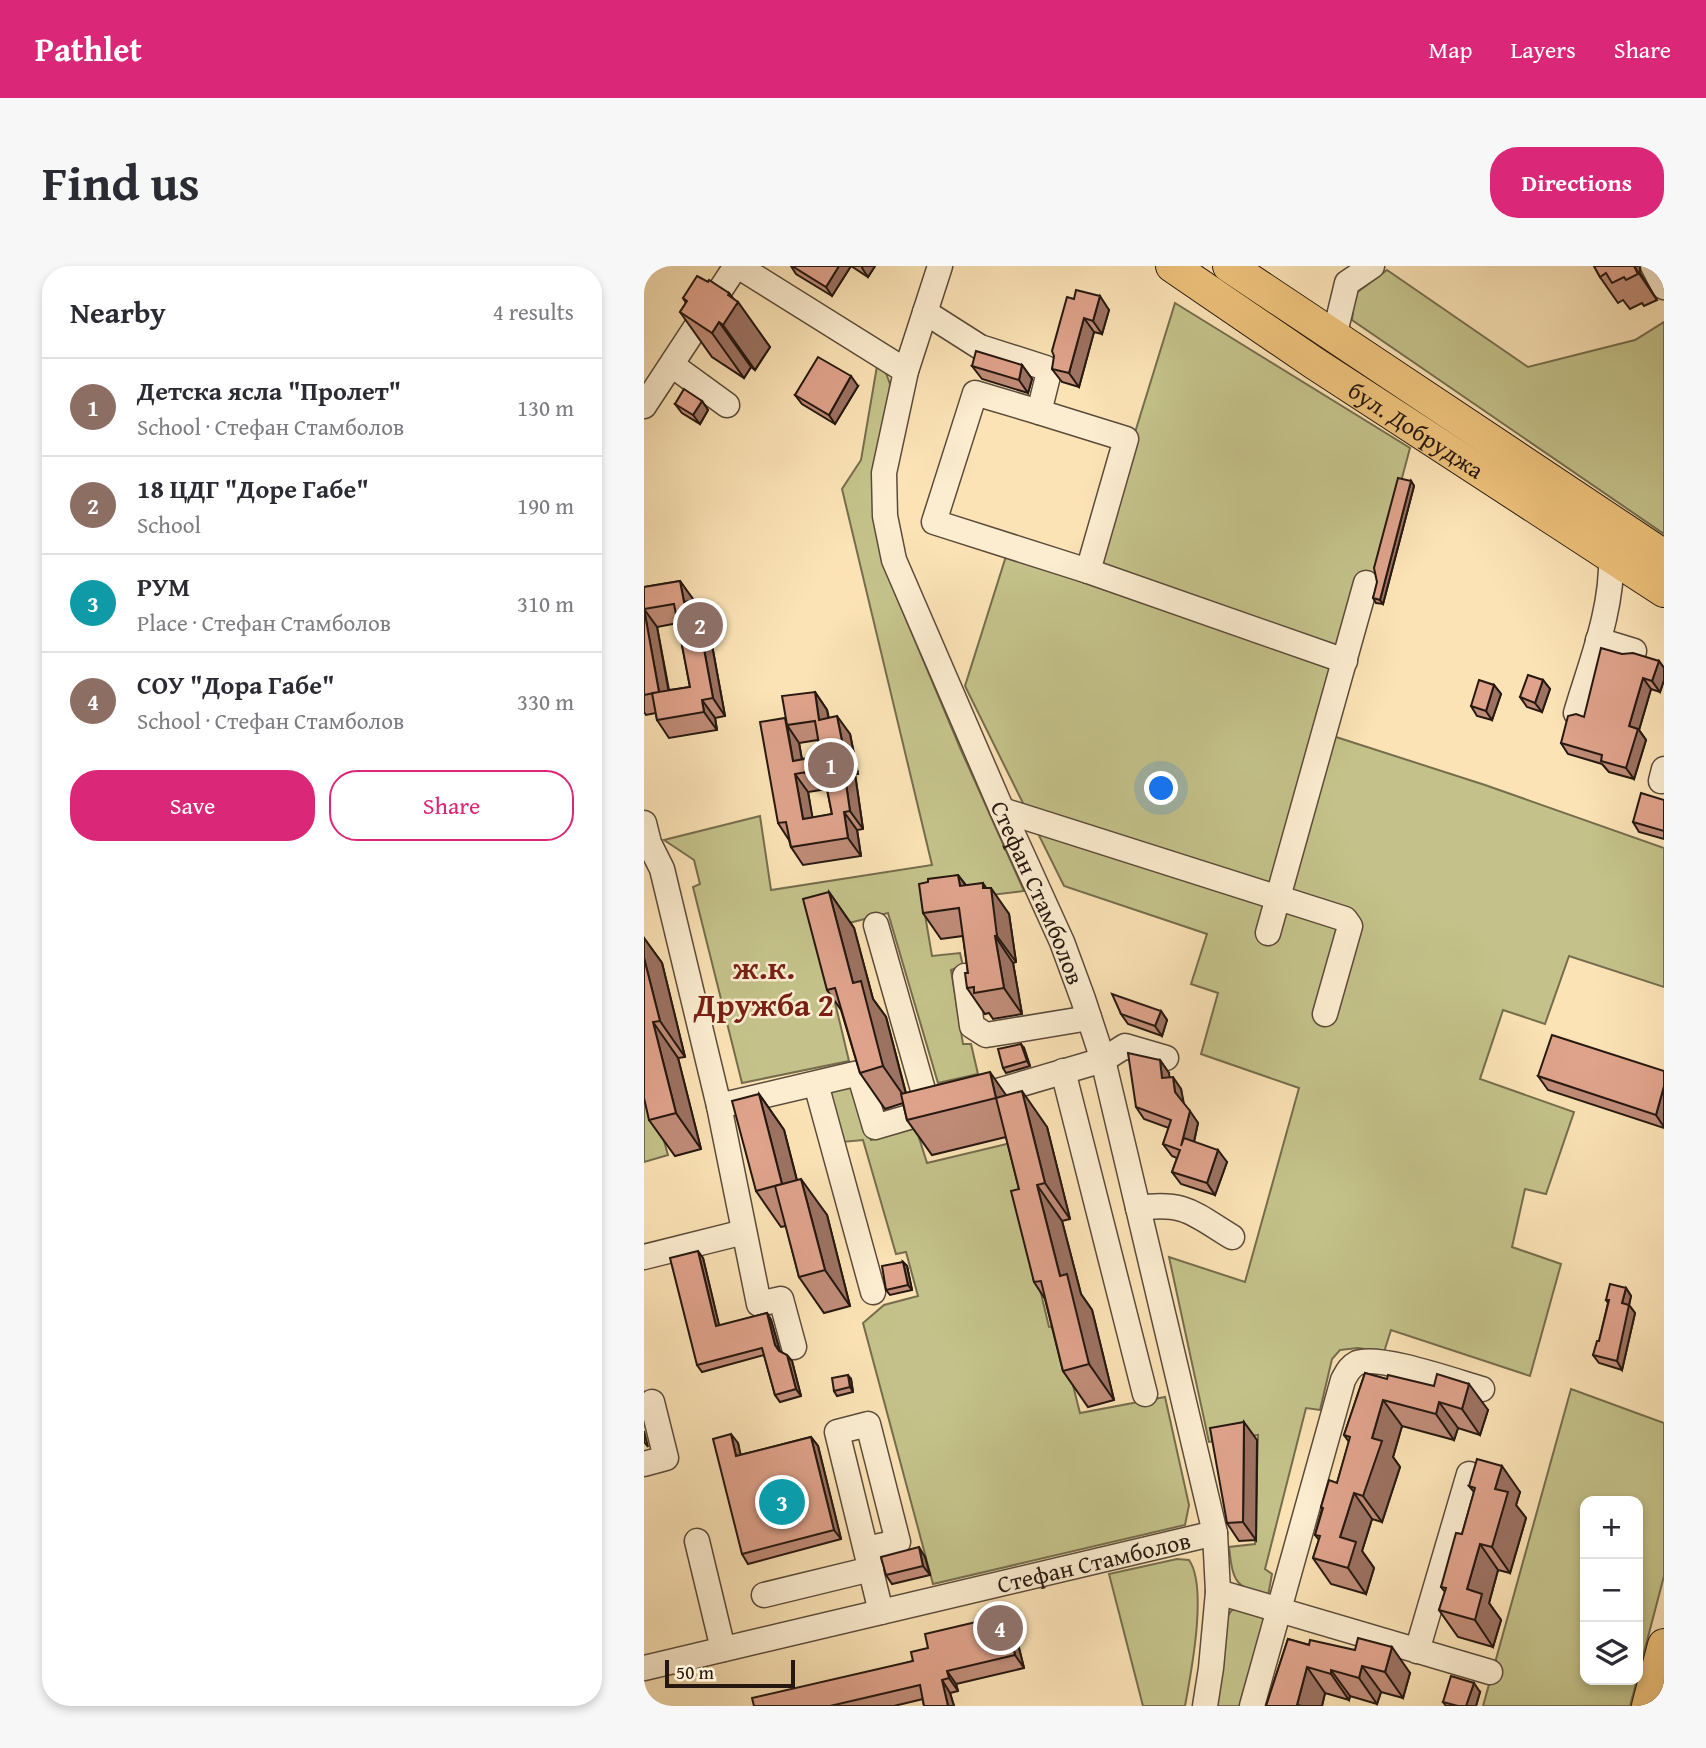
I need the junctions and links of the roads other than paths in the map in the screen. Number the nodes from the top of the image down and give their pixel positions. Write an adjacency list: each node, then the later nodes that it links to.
1 (737, 266): 10 (street); 11 (street)
2 (940, 266): 8 (street, Стефан Стамболов)
3 (1172, 266): 15 (main road, бул. Добруджа)
4 (1229, 266): 9 (main road, бул. Добруджа)
5 (1653, 266): 7 (street)
6 (1360, 269): 9 (street)
7 (1664, 287)
8 (925, 312): 11 (street, Стефан Стамболов); 14 (street)
9 (1334, 337): 16 (main road, бул. Добруджа)
10 (672, 365): 12 (street); 13 (street)
11 (906, 372): 24 (street, Стефан Стамболов)
12 (645, 402)
13 (727, 405)
14 (1039, 412): 17 (street); 17 (street)
15 (1611, 556): 19 (main road, бул. Добруджа); 20 (street)
16 (1664, 556)
17 (1088, 571): 22 (street)
18 (1366, 583): 22 (street)
19 (1664, 591)
20 (1598, 640): 21 (street); 23 (street)
21 (1634, 651)
22 (1345, 661): 26 (street)
23 (1576, 713)
24 (1002, 810): 26 (street); 31 (street, Стефан Стамболов)
25 (644, 823): 36 (street)
26 (1278, 898): 28 (street); 30 (street)
27 (876, 925): 37 (street)
28 (1268, 933)
29 (965, 976): 31 (street)
30 (1325, 1014)
31 (1089, 1018): 33 (street, Стефан Стамболов)
32 (1166, 1058): 33 (street)
33 (1102, 1060): 34 (street); 38 (street, Стефан Стамболов)
34 (1063, 1072): 37 (street); 45 (street)
35 (816, 1084): 36 (street); 37 (street); 42 (street)
36 (719, 1106): 39 (street)
37 (929, 1111)
38 (1138, 1208): 40 (street); 49 (street, Стефан Стамболов)
39 (744, 1232): 41 (street); 43 (street)
40 (1232, 1237)
41 (644, 1257)
42 (873, 1292)
43 (794, 1347)
44 (1482, 1389): 53 (street)
45 (1145, 1394)
46 (652, 1402): 47 (street)
47 (644, 1464)
48 (1469, 1474): 57 (street)
49 (1215, 1533): 51 (street, Стефан Стамболов); 54 (street, Стефан Стамболов)
50 (698, 1541): 56 (street)
51 (1217, 1592): 53 (street); 60 (street, Стефан Стамболов)
52 (764, 1595): 54 (street)
53 (1279, 1611): 57 (street); 61 (street)
54 (881, 1612): 56 (street, Стефан Стамболов)
55 (1664, 1645): 62 (main road)
56 (723, 1649): 58 (street, Стефан Стамболов)
57 (1418, 1651): 59 (street)
58 (644, 1668)
59 (1490, 1672)
60 (1205, 1706)
61 (1252, 1706)
62 (1648, 1706)

